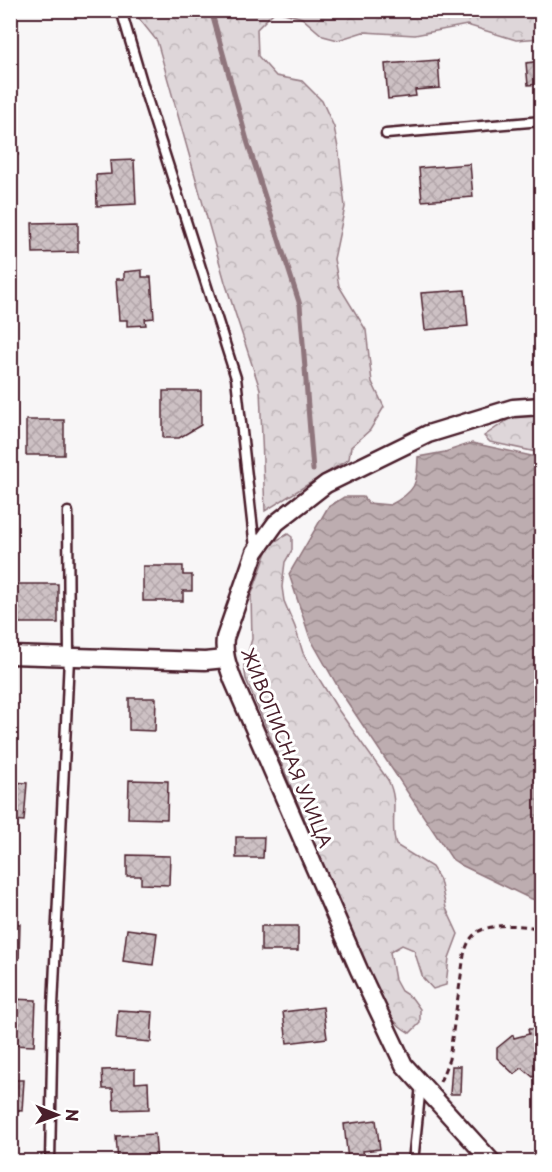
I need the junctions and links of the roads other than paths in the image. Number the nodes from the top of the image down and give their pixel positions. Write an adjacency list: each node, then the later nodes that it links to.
1 (121, 10): 6 (lane)
2 (542, 121): 3 (lane)
3 (386, 134)
4 (542, 406): 6 (street, ЖИВОПИСНАЯ УЛИЦА)
5 (68, 512): 8 (lane)
6 (255, 552): 9 (street, ЖИВОПИСНАЯ УЛИЦА)
7 (10, 655): 8 (street)
8 (69, 658): 9 (street); 11 (lane)
9 (225, 659): 10 (street, ЖИВОПИСНАЯ УЛИЦА)
10 (427, 1091): 12 (lane); 13 (street, ЖИВОПИСНАЯ УЛИЦА)
11 (50, 1161)
12 (413, 1161)
13 (492, 1161)

